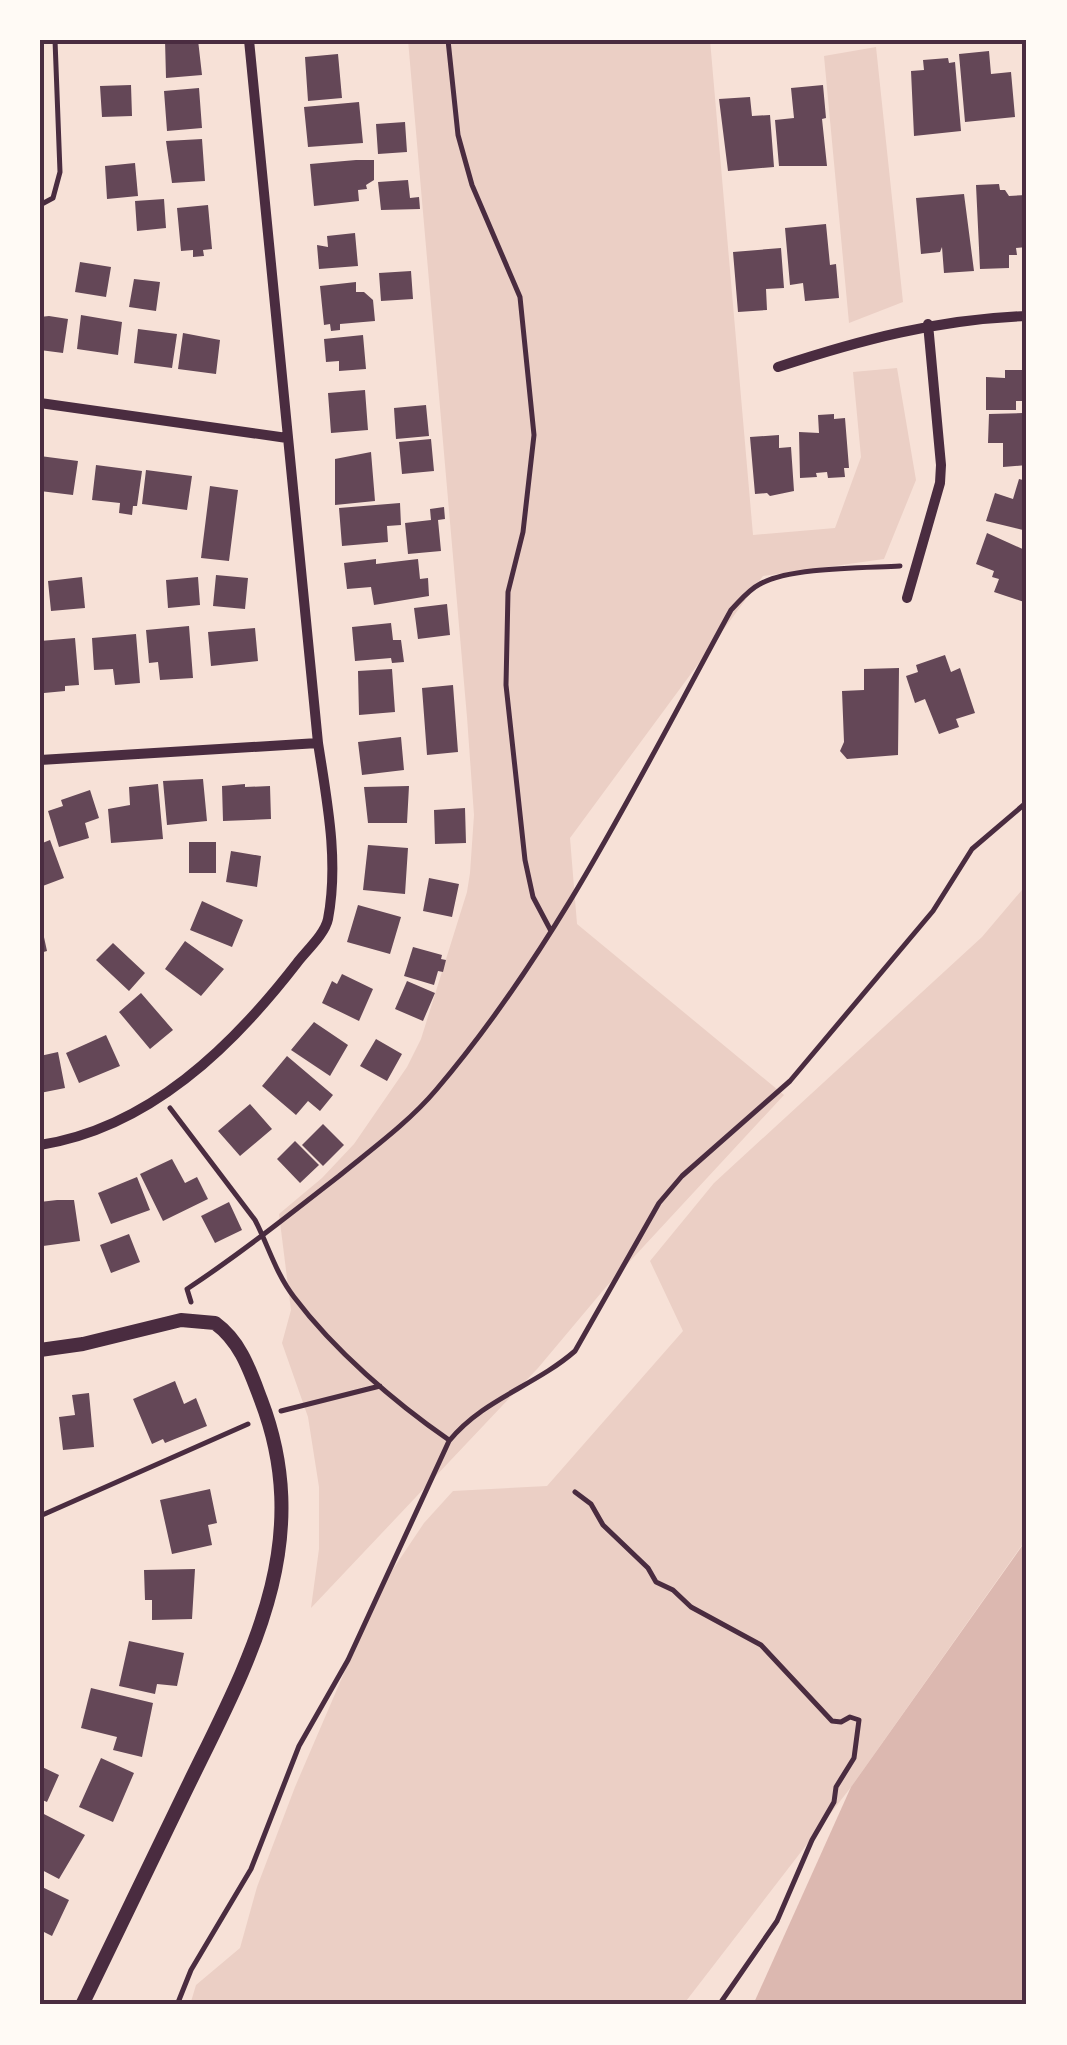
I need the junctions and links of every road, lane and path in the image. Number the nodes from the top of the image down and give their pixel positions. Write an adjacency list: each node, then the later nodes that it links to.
1 (55, 40): 4 (lane)
2 (249, 40): 9 (street)
3 (448, 40): 15 (path)
4 (40, 205)
5 (1027, 316): 6 (street)
6 (928, 324): 7 (street); 10 (street)
7 (778, 368)
8 (40, 403): 9 (street)
9 (287, 438): 12 (street)
10 (918, 564): 11 (street); 15 (path)
11 (907, 598)
12 (318, 743): 13 (street); 16 (street)
13 (40, 760)
14 (1027, 802): 23 (path)
15 (551, 931): 18 (path)
16 (162, 1098): 17 (street); 18 (path)
17 (40, 1145)
18 (261, 1238): 19 (path); 21 (path)
19 (196, 1319): 20 (street); 22 (street)
20 (40, 1350)
21 (380, 1386): 22 (path); 23 (path)
22 (267, 1416): 25 (path); 26 (street)
23 (449, 1440): 27 (path)
24 (574, 1492): 28 (path)
25 (40, 1516)
26 (82, 2005)
27 (177, 2005)
28 (719, 2005)

